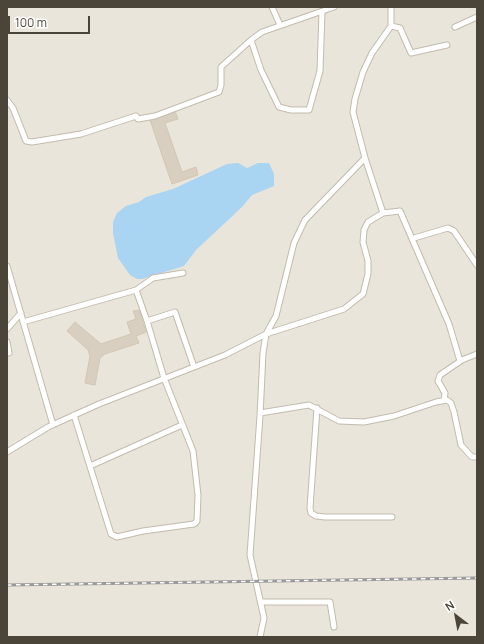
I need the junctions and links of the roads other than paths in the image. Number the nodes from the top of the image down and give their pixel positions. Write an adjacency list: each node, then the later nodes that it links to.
1 (272, 7): 6 (street)
2 (334, 7): 4 (street)
3 (391, 7): 7 (street)
4 (322, 12): 6 (street); 9 (street)
5 (477, 17): 8 (street)
6 (280, 25): 9 (street)
7 (390, 26): 10 (street); 12 (street)
8 (455, 27)
9 (251, 40): 11 (street)
10 (447, 45)
11 (7, 100)
12 (365, 158): 13 (street); 23 (street)
13 (382, 213): 14 (street); 23 (street)
14 (414, 238): 15 (street); 27 (street)
15 (477, 264)
16 (7, 266): 19 (street)
17 (183, 273): 18 (street)
18 (136, 290): 20 (street); 21 (street)
19 (21, 313): 21 (street); 22 (street)
20 (148, 321): 28 (street); 29 (street)
21 (23, 322): 34 (street)
22 (7, 329)
23 (266, 334): 28 (street); 32 (street)
24 (7, 342): 25 (street)
25 (9, 353)
26 (477, 354): 27 (street)
27 (460, 361): 30 (street)
28 (194, 367): 29 (street)
29 (164, 378): 33 (street); 35 (street)
30 (444, 400): 31 (street); 37 (street)
31 (317, 408): 32 (street); 39 (street)
32 (260, 412): 40 (street)
33 (74, 415): 34 (street); 38 (street)
34 (53, 424): 36 (street)
35 (182, 425): 38 (street); 38 (street)
36 (7, 452)
37 (477, 457)
38 (90, 466)
39 (392, 517)
40 (261, 602): 41 (street); 42 (street)
41 (334, 628)
42 (260, 637)

